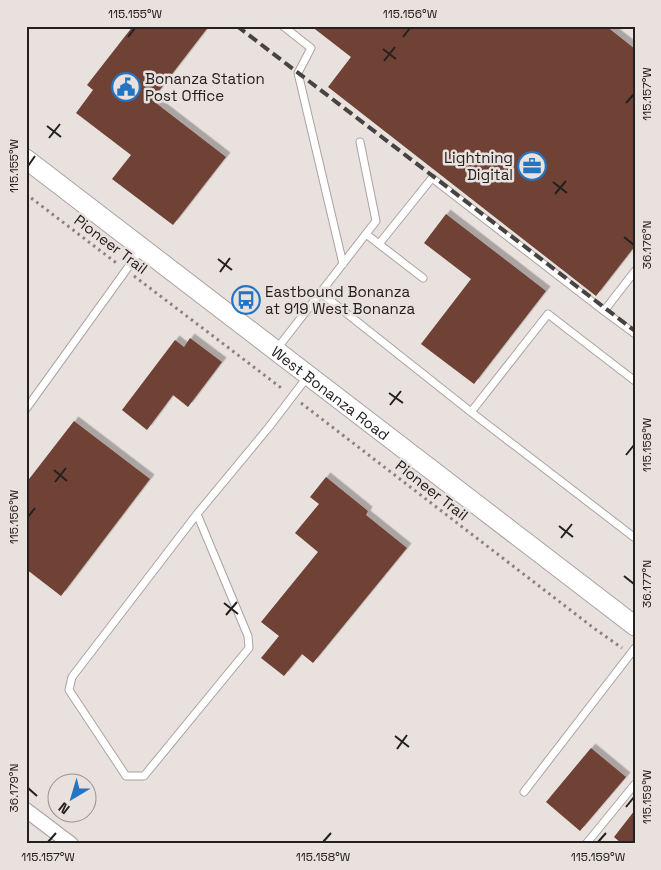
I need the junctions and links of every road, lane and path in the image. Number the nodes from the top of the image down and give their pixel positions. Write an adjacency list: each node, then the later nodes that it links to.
1 (283, 26): 8 (lane)
2 (360, 142): 5 (lane)
3 (26, 159): 7 (main road, West Bonanza Road)
4 (26, 194): 9 (path, Pioneer Trail)
5 (366, 234): 6 (lane); 8 (lane)
6 (380, 244): 11 (lane); 13 (lane)
7 (142, 248): 9 (lane); 15 (main road, West Bonanza Road)
8 (343, 264): 12 (lane)
9 (125, 270): 18 (path, Pioneer Trail); 19 (lane)
10 (635, 272): 13 (lane)
11 (423, 278)
12 (321, 293): 15 (lane); 20 (lane)
13 (604, 311): 14 (lane)
14 (635, 334)
15 (276, 350): 16 (main road, West Bonanza Road)
16 (308, 375): 18 (lane); 23 (main road, West Bonanza Road)
17 (635, 381): 20 (lane)
18 (292, 396): 21 (lane); 24 (path, Pioneer Trail)
19 (26, 409)
20 (471, 412): 22 (lane)
21 (197, 514): 21 (lane)
22 (635, 538)
23 (635, 626)
24 (633, 651): 26 (lane)
25 (635, 784): 29 (lane)
26 (524, 792)
27 (26, 810): 28 (street)
28 (67, 842)
29 (586, 844)

